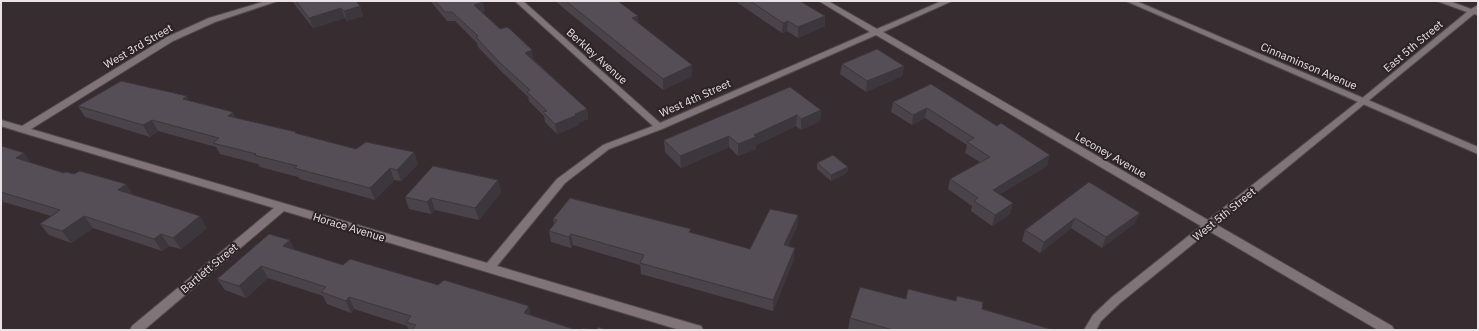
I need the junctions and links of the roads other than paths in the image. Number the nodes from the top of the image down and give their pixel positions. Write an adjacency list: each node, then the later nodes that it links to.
1 (274, 1): 12 (street, West 3rd Street)
2 (519, 1): 11 (street, Berkley Avenue)
3 (823, 1): 8 (street, Leconey Avenue)
4 (948, 1): 8 (street, West 4th Street)
5 (1130, 1): 9 (street, Cinnaminson Avenue)
6 (1441, 1): 7 (street)
7 (1476, 11): 9 (street, East 5th Street)
8 (876, 32): 11 (street, West 4th Street); 15 (street, Leconey Avenue)
9 (1363, 102): 13 (street, Cinnaminson Avenue); 15 (street, West 5th Street)
10 (1, 123): 12 (street, Horace Avenue)
11 (660, 127): 16 (street, West 4th Street)
12 (23, 130): 14 (street, Horace Avenue)
13 (1478, 151)
14 (282, 206): 16 (street, Horace Avenue); 17 (street, Bartlett Street)
15 (1209, 226): 19 (street, West 5th Street); 20 (street, Leconey Avenue)
16 (489, 268): 18 (street, Horace Avenue)
17 (136, 330)
18 (697, 330)
19 (1090, 330)
20 (1388, 330)

